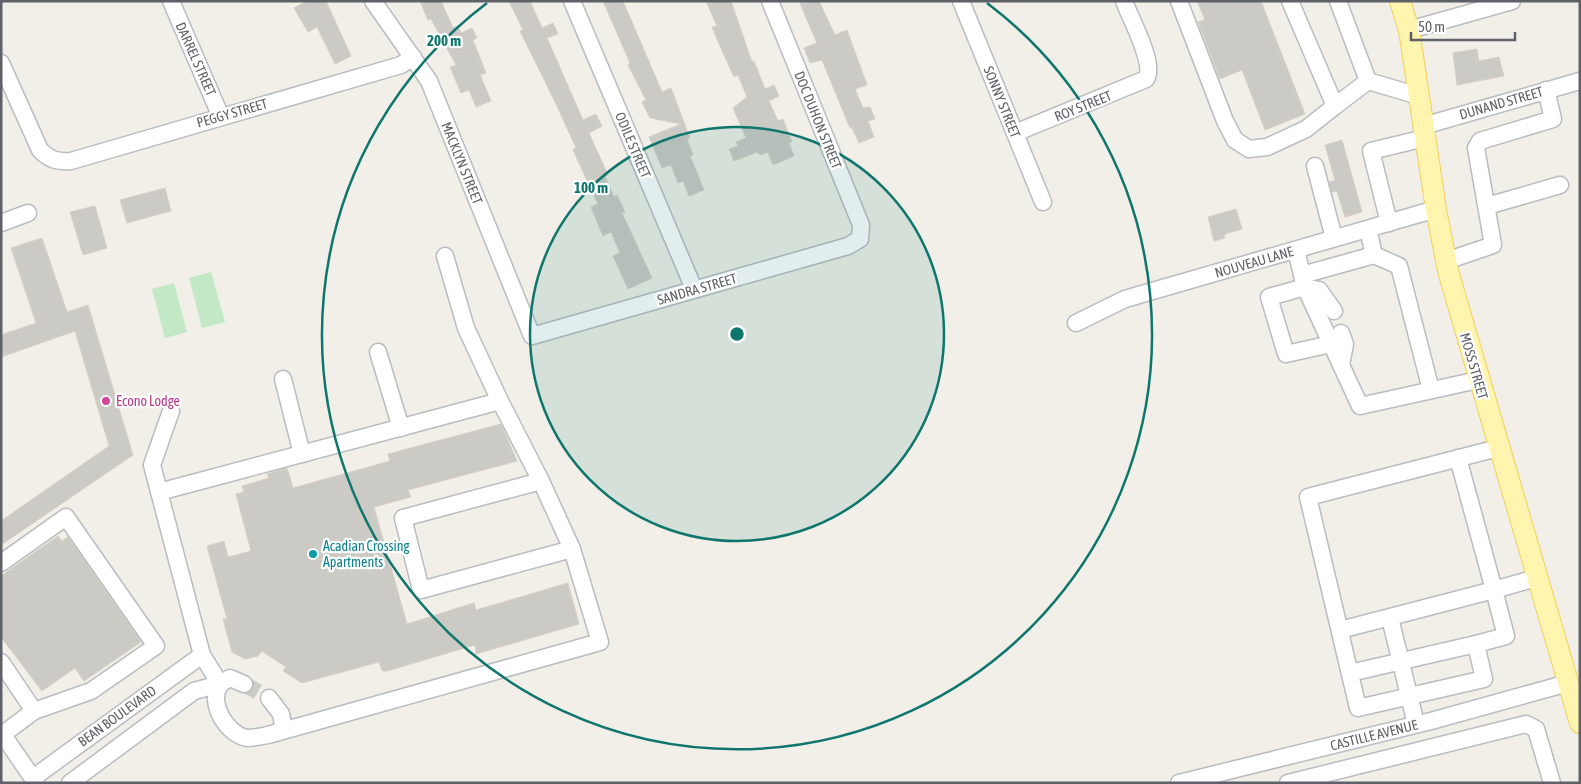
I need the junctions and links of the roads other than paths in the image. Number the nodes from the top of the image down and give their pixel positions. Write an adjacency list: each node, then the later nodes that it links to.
1 (170, 1): 20 (street, DARREL STREET)
2 (373, 1): 13 (street, MACKLYN STREET)
3 (572, 1): 39 (street, ODILE STREET)
4 (770, 1): 33 (street, DOC DUHON STREET)
5 (961, 1): 22 (street, SONNY STREET)
6 (1124, 1): 22 (street, ROY STREET)
7 (1179, 1): 19 (street)
8 (1290, 1): 19 (street)
9 (1338, 1): 15 (street)
10 (1400, 1): 12 (main road, MOSS STREET)
11 (1512, 1): 12 (street)
12 (1409, 30): 18 (main road, MOSS STREET)
13 (412, 57): 20 (street, PEGGY STREET); 42 (street, MACKLYN STREET)
14 (1, 63): 20 (street, PEGGY STREET)
15 (1368, 81): 18 (street); 19 (street)
16 (1580, 81): 17 (street, DUNAND STREET)
17 (1546, 90): 21 (street, DUNAND STREET); 26 (street)
18 (1419, 96): 21 (main road, MOSS STREET)
19 (1335, 106)
20 (221, 117)
21 (1424, 132): 27 (main road, MOSS STREET); 30 (street, DUNAND STREET)
22 (1015, 133): 25 (street, SONNY STREET)
23 (1315, 166): 32 (street)
24 (1560, 185): 26 (street)
25 (1043, 202)
26 (1487, 206): 37 (street)
27 (1436, 209): 30 (street, NOUVEAU LANE); 37 (main road, MOSS STREET)
28 (28, 214): 29 (street)
29 (1, 223)
30 (1389, 223): 31 (street, NOUVEAU LANE)
31 (1368, 229): 32 (street, NOUVEAU LANE); 35 (street)
32 (1334, 238): 34 (street, NOUVEAU LANE)
33 (860, 239): 39 (street, SANDRA STREET)
34 (1296, 250): 38 (street); 41 (street, NOUVEAU LANE)
35 (1374, 255): 38 (street); 47 (street)
36 (445, 256): 48 (street)
37 (1446, 261): 46 (main road, MOSS STREET)
38 (1304, 281): 40 (street); 43 (street); 43 (street)
39 (694, 289): 42 (street, SANDRA STREET)
40 (1334, 311)
41 (1076, 323)
42 (532, 336)
43 (1336, 339): 47 (street)
44 (378, 352): 50 (street)
45 (283, 379): 52 (street)
46 (1478, 380): 47 (street); 51 (main road, MOSS STREET)
47 (1431, 390)
48 (500, 401): 50 (street); 54 (street)
49 (171, 411): 55 (street)
50 (401, 428): 52 (street)
51 (1498, 448): 53 (street); 58 (main road, MOSS STREET)
52 (302, 454): 55 (street)
53 (1458, 458): 59 (street); 61 (street)
54 (542, 481): 56 (street); 56 (street)
55 (159, 492): 63 (street)
56 (572, 549): 75 (street)
57 (1, 563): 72 (street)
58 (1536, 578): 59 (street); 69 (main road, MOSS STREET)
59 (1494, 590): 60 (street); 62 (street)
60 (1390, 618): 61 (street); 65 (street)
61 (1340, 630): 66 (street)
62 (1476, 644): 65 (street); 70 (street)
63 (202, 655): 67 (street); 77 (street, BEAN BOULEVARD)
64 (1, 662): 72 (street)
65 (1401, 662): 66 (street); 70 (street)
66 (1350, 673): 70 (street)
67 (220, 684): 68 (street, BEAN BOULEVARD); 75 (street); 78 (street, BEAN BOULEVARD)
68 (244, 684)
69 (1568, 684): 73 (main road, MOSS STREET); 74 (street, CASTILLE AVENUE)
70 (1410, 696): 74 (street)
71 (269, 698): 75 (street)
72 (34, 711): 76 (street)
73 (1580, 723)
74 (1416, 724): 79 (street, CASTILLE AVENUE)
75 (284, 730)
76 (2, 733): 77 (street)
77 (34, 780)
78 (70, 783)
79 (1179, 783)
80 (1288, 783): 81 (street)
81 (1552, 783)

